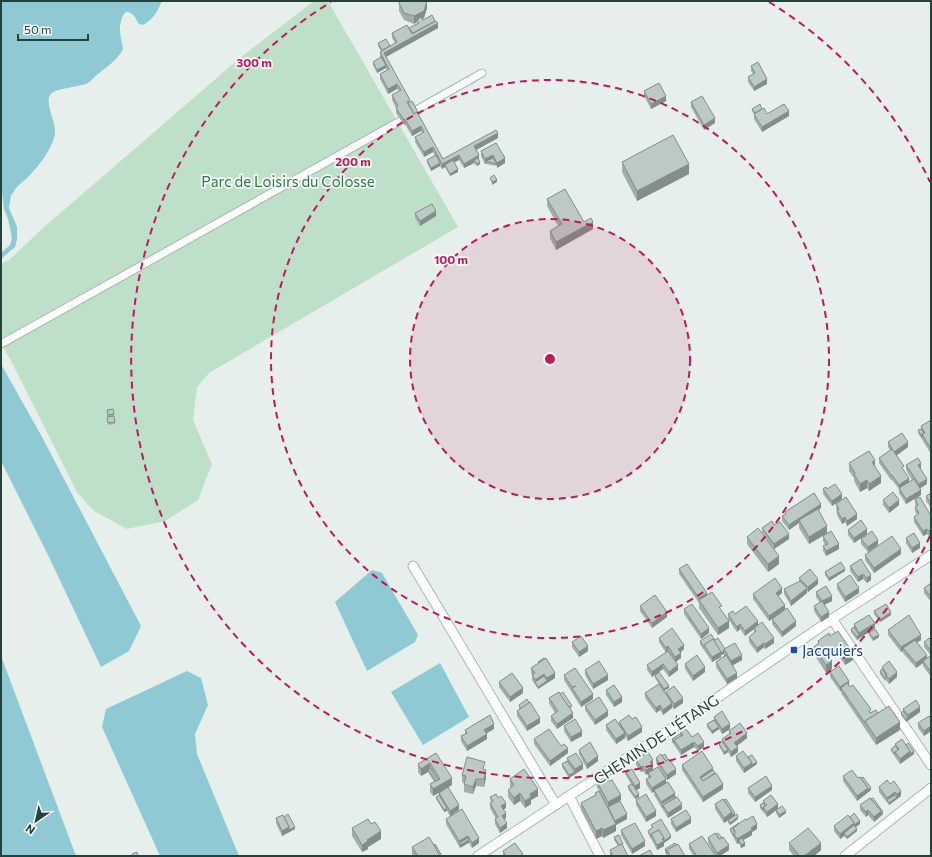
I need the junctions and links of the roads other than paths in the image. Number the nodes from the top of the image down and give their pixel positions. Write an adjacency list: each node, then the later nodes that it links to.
1 (482, 73): 2 (street)
2 (418, 109)
3 (400, 121): 4 (street)
4 (1, 344)
5 (931, 555): 7 (street, CHEMIN DE L'ÉTANG)
6 (413, 566): 11 (street)
7 (832, 619): 8 (street); 10 (street, CHEMIN DE L'ÉTANG)
8 (931, 764)
9 (931, 788): 14 (street)
10 (569, 796): 11 (street, CHEMIN DE L'ÉTANG); 13 (street)
11 (556, 805): 12 (street, CHEMIN DE L'ÉTANG)
12 (478, 856)
13 (600, 856)
14 (845, 856)

